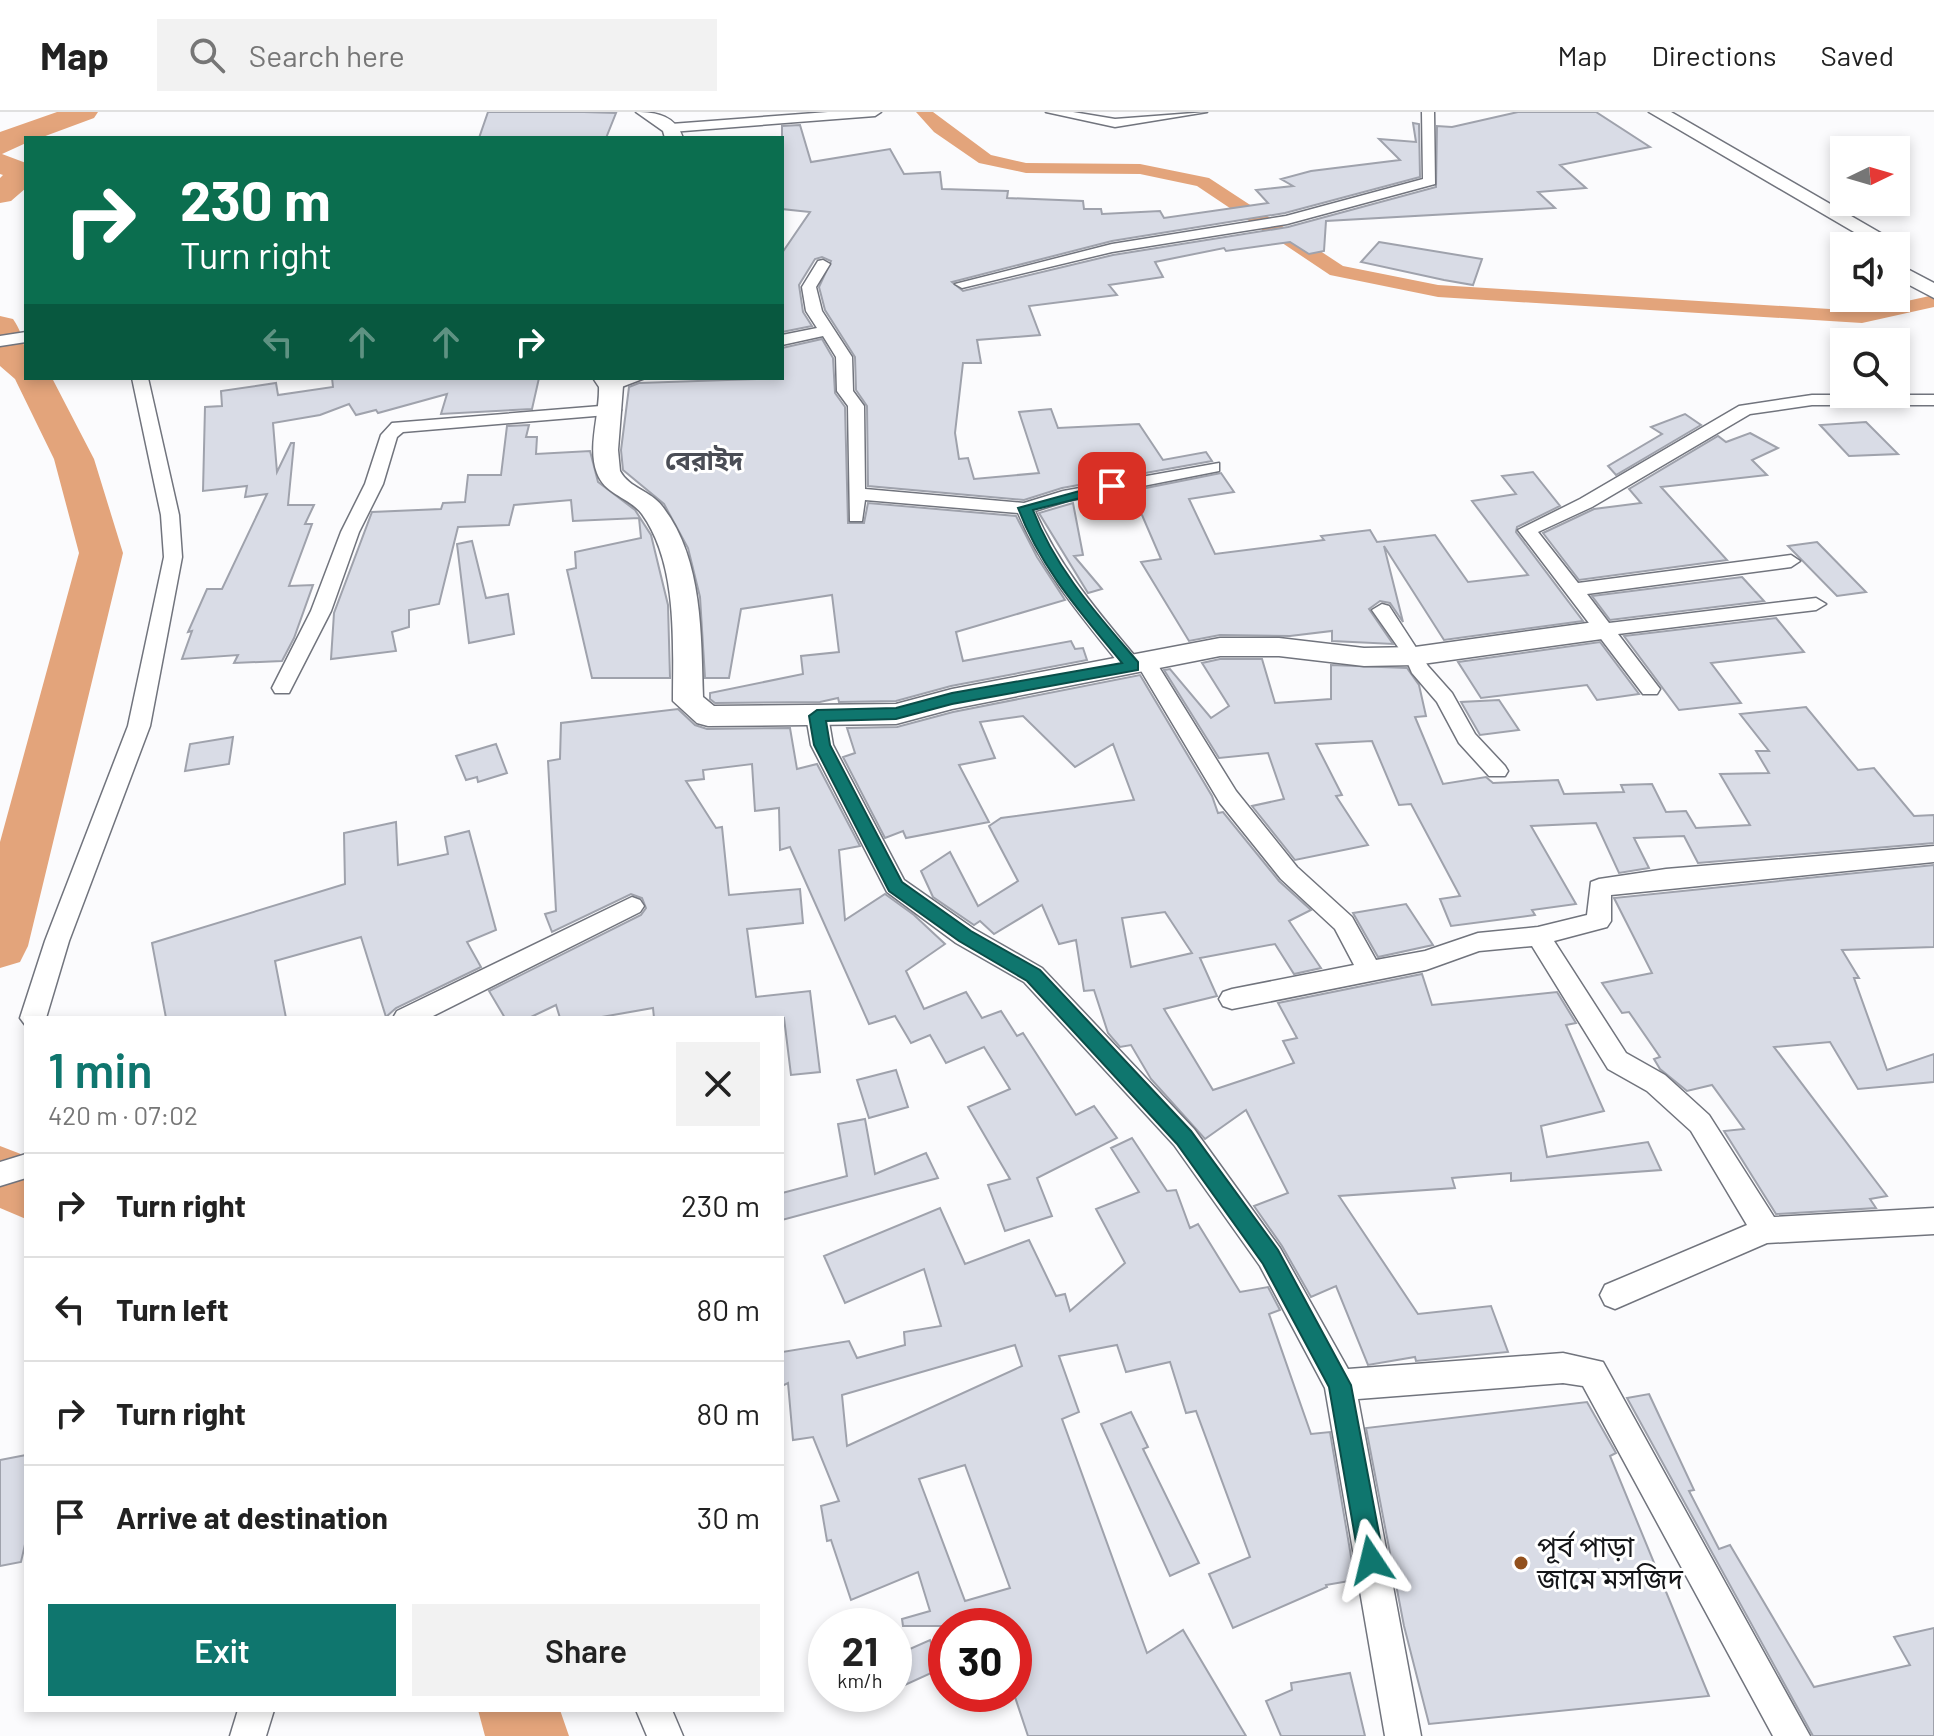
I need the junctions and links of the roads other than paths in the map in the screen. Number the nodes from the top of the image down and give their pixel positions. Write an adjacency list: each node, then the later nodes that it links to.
1 (645, 112): 7 (street)
2 (874, 112): 7 (street)
3 (1052, 112): 4 (street)
4 (1201, 112)
5 (1428, 112): 14 (street)
6 (1649, 114): 8 (street); 9 (street)
7 (672, 133)
8 (1837, 232)
9 (1868, 232)
10 (1910, 256): 12 (street)
11 (823, 264): 16 (street)
12 (1934, 270)
13 (1910, 277): 15 (street)
14 (962, 284)
15 (1934, 292)
16 (829, 330): 18 (street); 24 (street)
17 (24, 337): 19 (street)
18 (784, 340)
19 (0, 341)
20 (140, 380): 43 (street)
21 (616, 388): 34 (street); 36 (street)
22 (1934, 400): 28 (street)
23 (1213, 467): 25 (street)
24 (856, 494): 25 (street); 26 (street)
25 (1025, 508): 33 (street)
26 (856, 517)
27 (1791, 561): 28 (street)
28 (1572, 590): 31 (street)
29 (1816, 604): 31 (street)
30 (1382, 610): 32 (street)
31 (1602, 630): 32 (street); 35 (street)
32 (1415, 656): 33 (street); 37 (street)
33 (1140, 665): 36 (street); 41 (street)
34 (282, 688)
35 (1650, 689)
36 (817, 716): 50 (street)
37 (1497, 771)
38 (1934, 854): 40 (street)
39 (632, 906): 44 (street)
40 (1538, 936): 41 (street); 48 (street)
41 (1368, 969): 42 (street)
42 (1232, 999)
43 (34, 1016)
44 (410, 1016)
45 (24, 1167): 46 (street)
46 (0, 1174)
47 (1934, 1221): 48 (street)
48 (1766, 1230): 49 (street)
49 (1615, 1295)
50 (1340, 1385): 55 (street); 56 (street)
51 (255, 1712): 53 (street)
52 (655, 1712): 54 (street)
53 (248, 1736)
54 (665, 1736)
55 (1403, 1736)
56 (1792, 1736)

